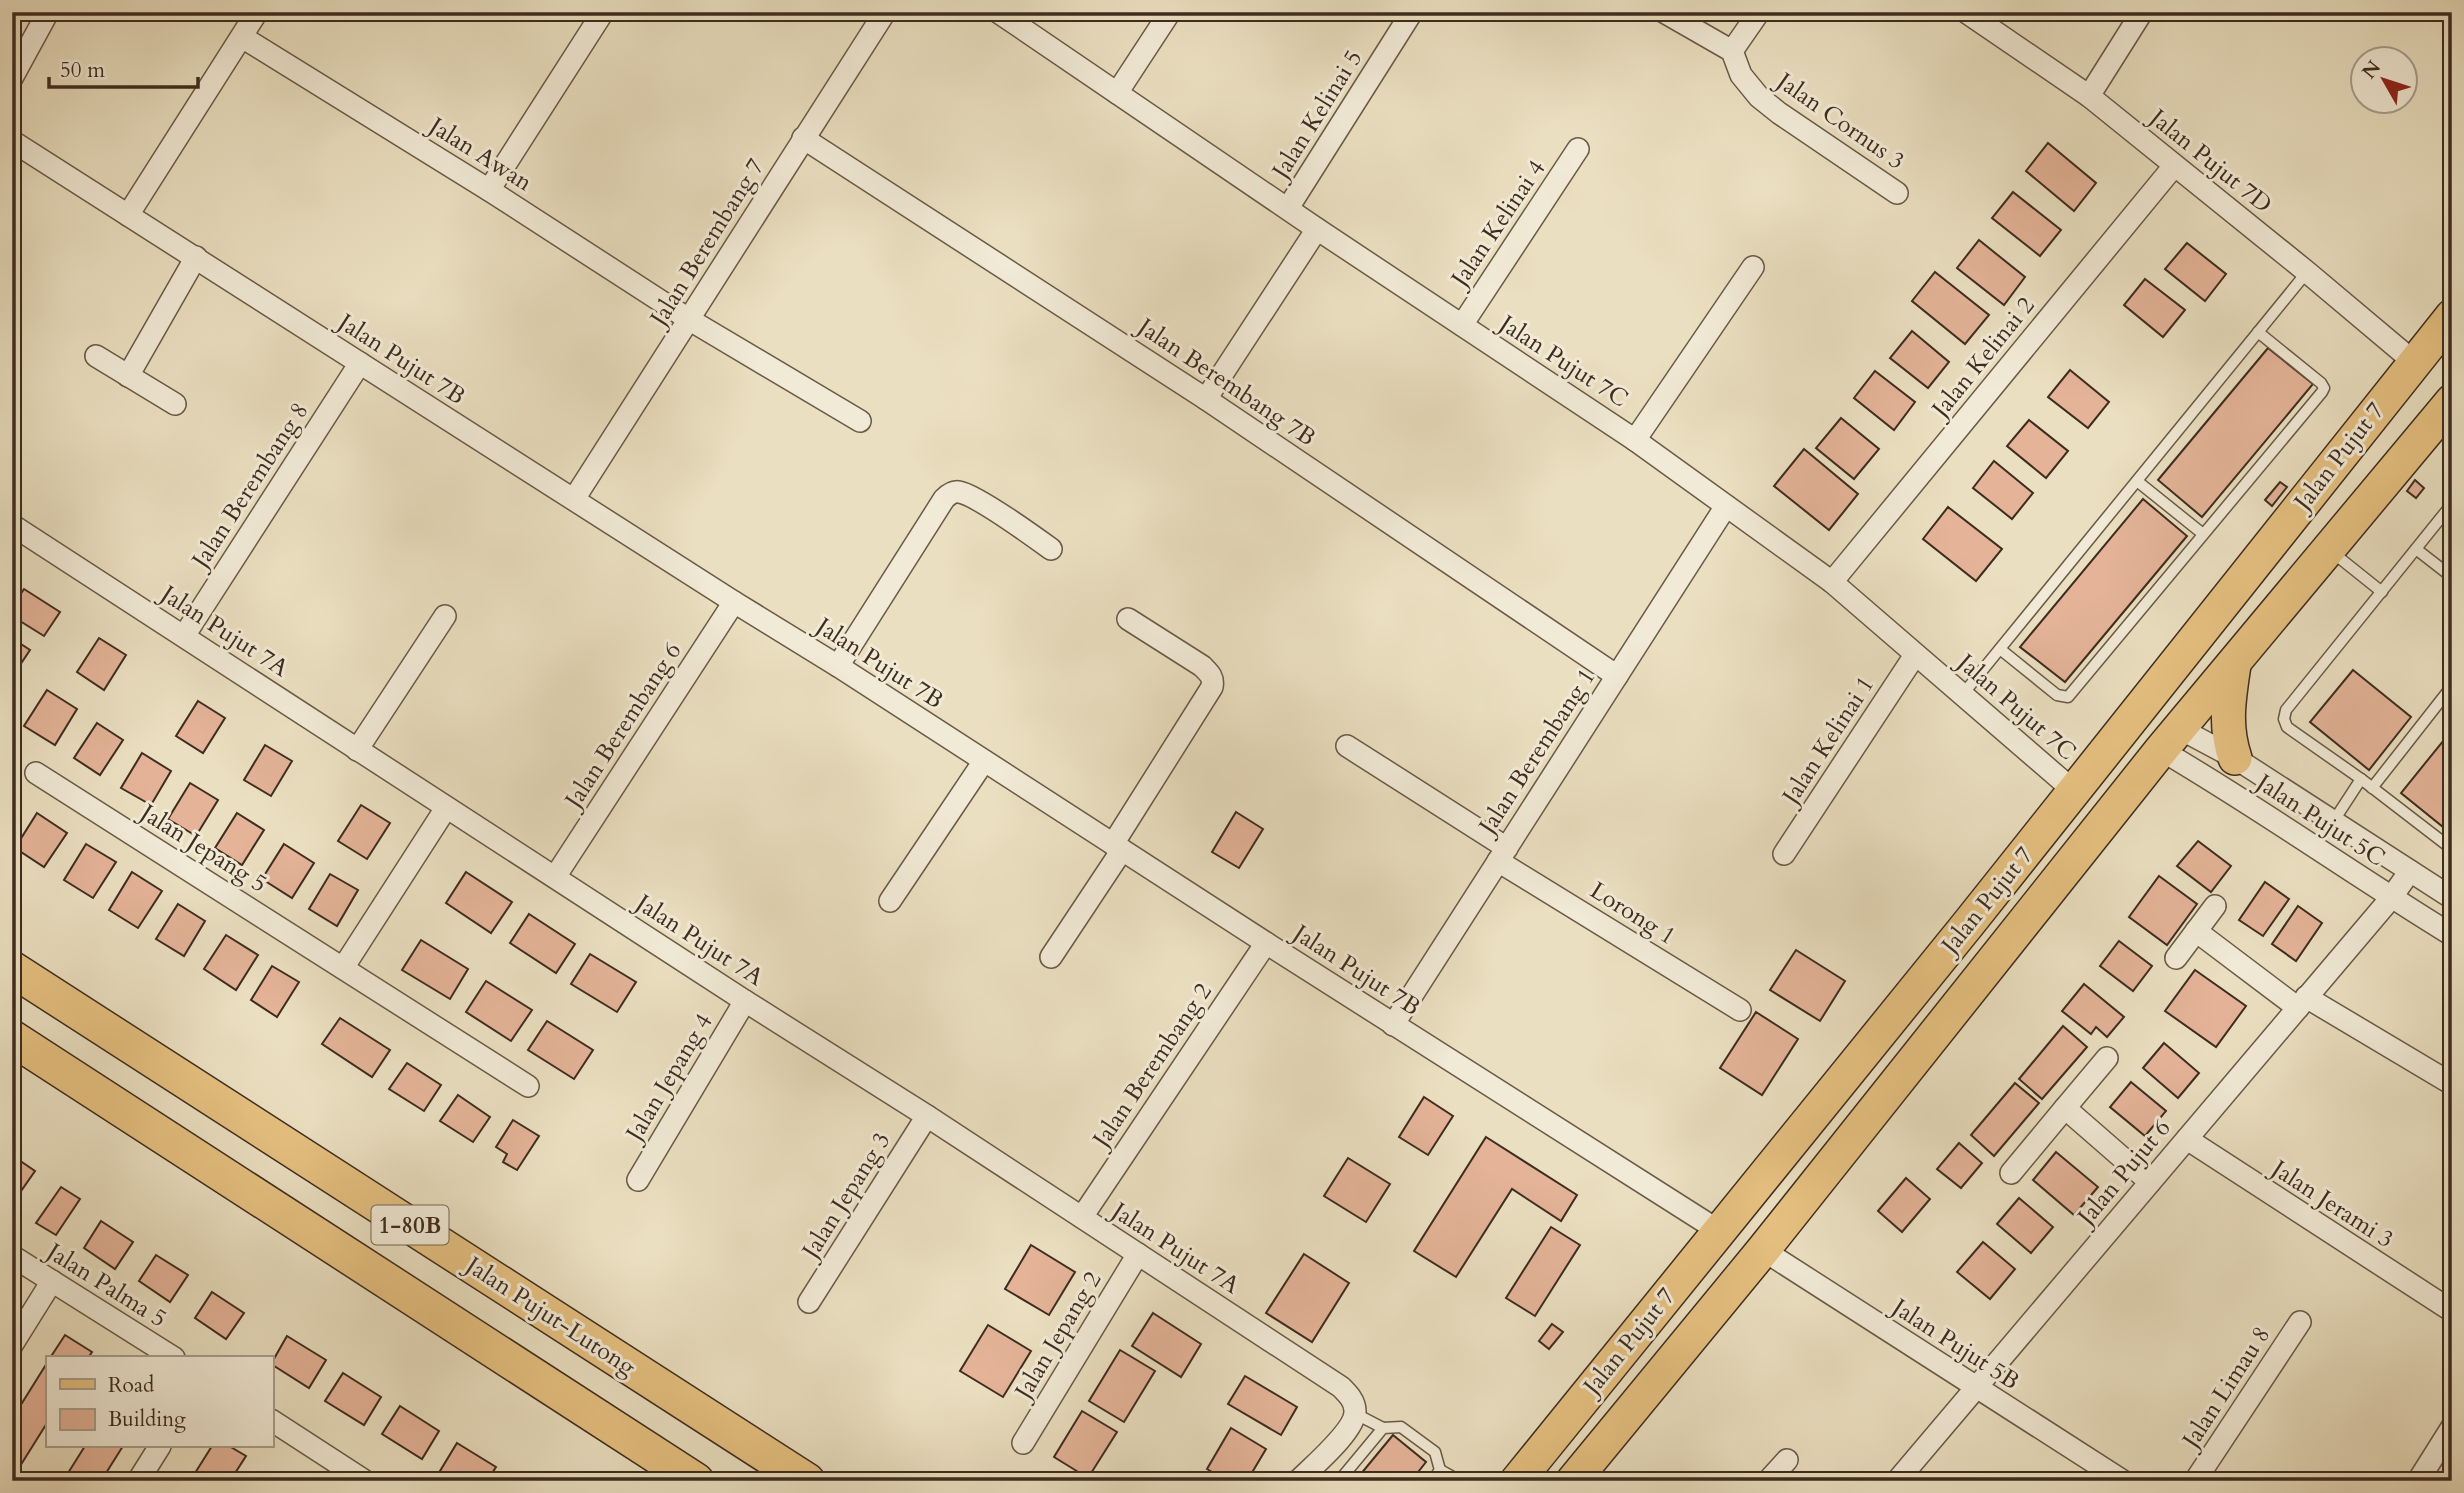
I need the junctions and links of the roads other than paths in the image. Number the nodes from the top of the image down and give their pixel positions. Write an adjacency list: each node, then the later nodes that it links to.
1 (47, 12): 14 (street)
2 (257, 12): 12 (street)
3 (603, 12): 21 (street)
4 (885, 12): 17 (street, Jalan Berembang 7)
5 (998, 12): 15 (street, Jalan Pujut 7C)
6 (1170, 12): 15 (street)
7 (1412, 12): 23 (street, Jalan Kelinai 5)
8 (1664, 12): 13 (street)
9 (1759, 12): 13 (street)
10 (1966, 12): 16 (street, Jalan Pujut 7D)
11 (2142, 12): 16 (street)
12 (242, 37): 21 (street, Jalan Awan); 24 (street)
13 (1732, 51): 22 (street, Jalan Cornus 3)
14 (12, 78)
15 (1117, 93): 23 (street, Jalan Pujut 7C)
16 (2088, 96): 20 (street, Jalan Pujut 7D)
17 (803, 138): 30 (street, Jalan Berembang 7); 37 (street, Jalan Berembang 7B)
18 (12, 141): 24 (street, Jalan Pujut 7B)
19 (1578, 149): 31 (street, Jalan Kelinai 4)
20 (2174, 166): 28 (street, Jalan Pujut 7D); 52 (street, Jalan Kelinai 2)
21 (489, 190): 30 (street, Jalan Awan)
22 (1897, 193)
23 (1288, 208): 25 (street, Jalan Pujut 7C)
24 (128, 215): 26 (street, Jalan Pujut 7B)
25 (1317, 229): 31 (street, Jalan Pujut 7C); 37 (street)
26 (196, 257): 35 (street, Jalan Pujut 7B); 36 (street)
27 (1753, 267): 41 (street)
28 (2306, 272): 32 (lane); 34 (street, Jalan Pujut 7D)
29 (2452, 316): 34 (main road, Jalan Pujut 7)
30 (690, 320): 40 (street, Jalan Awan); 43 (street, Jalan Berembang 7)
31 (1462, 325): 41 (street, Jalan Pujut 7C)
32 (2258, 331): 42 (lane); 47 (lane)
33 (96, 356): 36 (street)
34 (2414, 362): 73 (main road, Jalan Pujut 7)
35 (360, 363): 43 (street, Jalan Pujut 7B); 57 (street, Jalan Berembang 8)
36 (128, 376): 39 (street)
37 (1206, 399): 62 (street, Jalan Berembang 7B)
38 (2452, 401): 50 (main road, Jalan Pujut 7)
39 (175, 404)
40 (860, 421)
41 (1635, 440): 45 (street, Jalan Pujut 7C)
42 (2137, 481): 47 (lane); 58 (lane)
43 (574, 499): 54 (street, Jalan Pujut 7B)
44 (2452, 504): 49 (lane)
45 (1726, 506): 52 (street, Jalan Pujut 7C); 62 (street, Jalan Berembang 1)
46 (12, 525): 57 (street, Jalan Pujut 7A)
47 (2203, 534): 58 (lane)
48 (1052, 549): 61 (street)
49 (2416, 549): 51 (lane); 53 (lane)
50 (2330, 550): 53 (lane); 60 (main road, Jalan Pujut 7)
51 (2452, 577)
52 (1832, 582): 59 (street, Jalan Pujut 7C)
53 (2382, 592): 71 (lane)
54 (734, 602): 61 (street, Jalan Pujut 7B); 82 (street, Jalan Berembang 6)
55 (445, 615): 67 (street)
56 (1128, 619): 76 (street)
57 (184, 636): 67 (street, Jalan Pujut 7A)
58 (2000, 649): 64 (lane)
59 (1915, 655): 64 (street, Jalan Pujut 7C); 80 (street, Jalan Kelinai 1)
60 (2234, 665): 65 (main road, Jalan Pujut 7); 68 (main road)
61 (838, 666): 69 (street, Jalan Pujut 7B)
62 (1617, 676): 79 (street, Jalan Berembang 1)
63 (2452, 686): 72 (lane)
64 (1963, 694): 73 (street, Jalan Pujut 7C)
65 (2169, 741): 68 (street, Jalan Pujut 5C); 77 (street, Jalan Pujut 5C); 87 (main road); 111 (main road, Jalan Pujut 7)
66 (1347, 746): 79 (street, Lorong 1)
67 (357, 750): 74 (street, Jalan Pujut 7A)
68 (2235, 758): 75 (street, Jalan Pujut 5C)
69 (984, 761): 76 (street, Jalan Pujut 7B); 85 (street)
70 (36, 773): 93 (street, Jalan Jepang 5)
71 (2361, 779): 72 (lane); 75 (lane)
72 (2372, 788): 78 (lane)
73 (2074, 791): 87 (main road, Jalan Pujut 7)
74 (446, 808): 82 (street, Jalan Pujut 7A); 93 (street)
75 (2333, 822): 77 (street); 81 (street, Jalan Pujut 5C)
76 (1118, 847): 90 (street, Jalan Pujut 7B); 91 (street)
77 (2318, 848): 83 (street, Jalan Pujut 5C)
78 (2451, 849)
79 (1502, 854): 97 (street, Lorong 1); 98 (street, Jalan Berembang 1)
80 (1784, 854)
81 (2410, 872): 83 (street, Jalan Pujut 6); 84 (street, Jalan Pujut 5C)
82 (555, 877): 95 (street, Jalan Pujut 7A)
83 (2390, 898): 89 (street, Jalan Pujut 5C); 96 (street, Jalan Pujut 6)
84 (2452, 898)
85 (890, 901)
86 (2215, 906): 88 (street)
87 (1969, 923): 110 (main road, Jalan Pujut 7)
88 (2196, 931): 92 (street); 96 (street)
89 (2452, 935)
90 (1266, 943): 98 (street, Jalan Pujut 7B); 109 (street, Jalan Berembang 2)
91 (1051, 957)
92 (2176, 958)
93 (343, 968): 102 (street, Jalan Jepang 5)
94 (12, 969): 132 (highway, Jalan Pujut-Lutong / 1-80B)
95 (745, 1001): 104 (street, Jalan Pujut 7A); 107 (street, Jalan Jepang 4)
96 (2302, 1002): 101 (street); 105 (street, Jalan Pujut 6)
97 (1740, 1010)
98 (1393, 1025): 110 (street, Jalan Pujut 7B)
99 (12, 1038): 131 (highway)
100 (2107, 1058): 103 (street)
101 (2452, 1084)
102 (528, 1086)
103 (2065, 1108): 106 (street); 108 (street)
104 (927, 1116): 109 (street, Jalan Pujut 7A); 115 (street, Jalan Jepang 3)
105 (2187, 1139): 108 (street, Jalan Pujut 6); 116 (street, Jalan Jerami 3)
106 (2011, 1173)
107 (638, 1180)
108 (2150, 1182): 120 (street, Jalan Pujut 6)
109 (1082, 1217): 112 (street, Jalan Pujut 7A)
110 (1719, 1231): 137 (main road, Jalan Pujut 7)
111 (1763, 1250): 120 (street, Jalan Pujut 5B); 138 (main road, Jalan Pujut 7)
112 (1138, 1254): 121 (street, Jalan Pujut 7A); 125 (street, Jalan Jepang 2)
113 (12, 1256): 114 (street, Jalan Palma 5)
114 (52, 1281): 118 (street); 119 (street, Jalan Palma 5)
115 (809, 1302)
116 (2452, 1311)
117 (2300, 1322): 142 (street, Jalan Limau 8)
118 (12, 1345)
119 (171, 1356)
120 (1975, 1388): 140 (street, Jalan Pujut 6); 141 (street, Jalan Pujut 5B)
121 (1355, 1409): 124 (lane); 133 (street)
122 (273, 1421): 129 (street)
123 (2452, 1427): 143 (street)
124 (1383, 1428): 128 (lane); 134 (lane)
125 (1023, 1443)
126 (159, 1448): 130 (street)
127 (1787, 1460): 139 (street)
128 (1440, 1471): 135 (lane); 136 (lane)
129 (360, 1479)
130 (138, 1481)
131 (696, 1481)
132 (807, 1481)
133 (1298, 1481)
134 (1339, 1481)
135 (1432, 1481)
136 (1460, 1481)
137 (1517, 1481)
138 (1573, 1481)
139 (1768, 1481)
140 (1897, 1481)
141 (2123, 1481)
142 (2195, 1481)
143 (2417, 1481)

